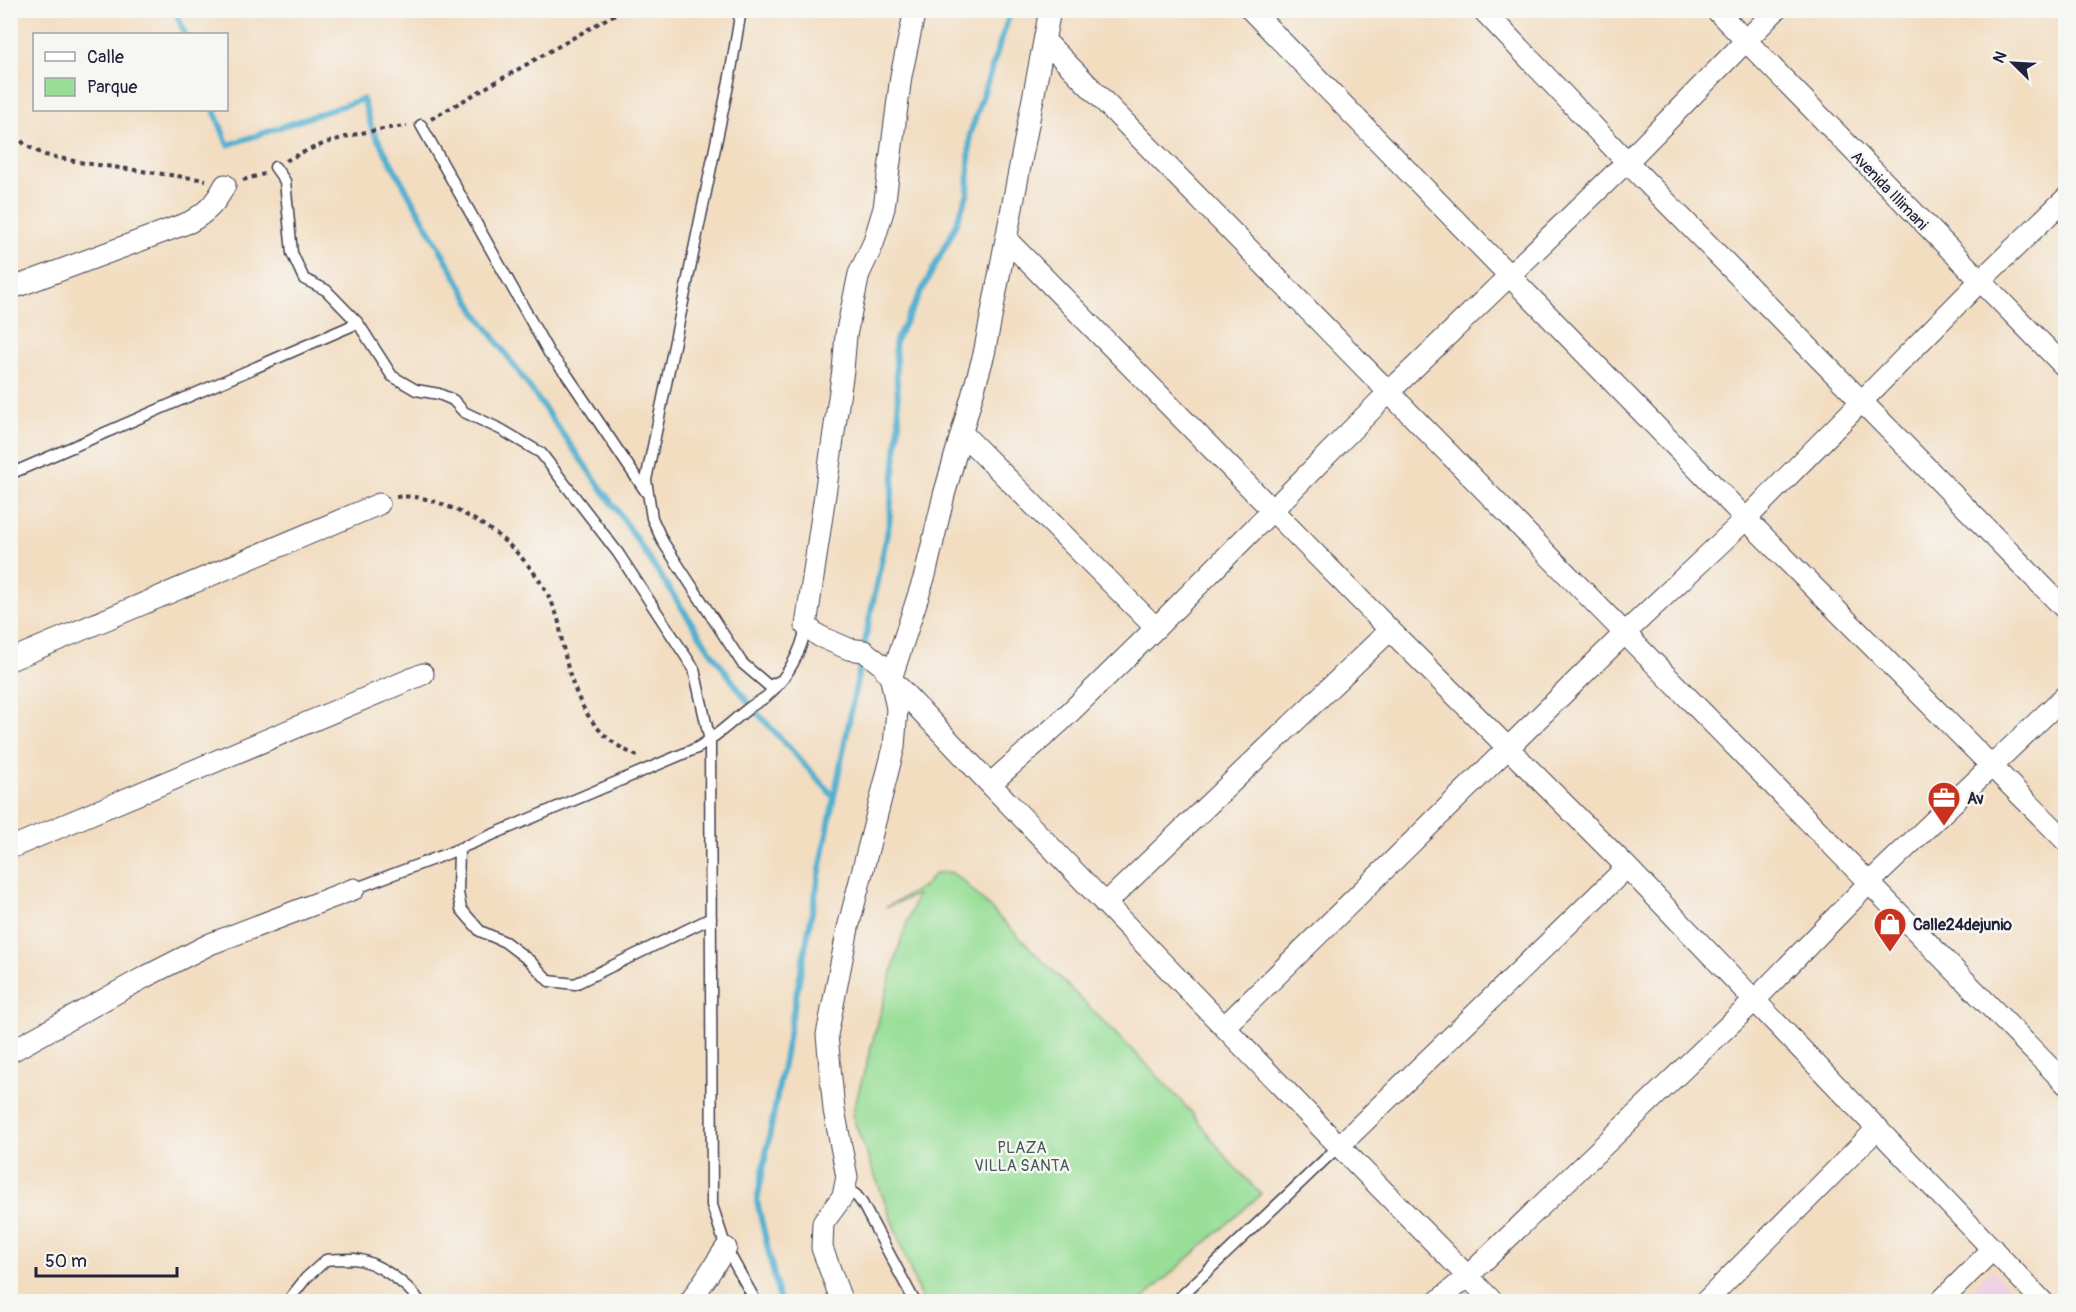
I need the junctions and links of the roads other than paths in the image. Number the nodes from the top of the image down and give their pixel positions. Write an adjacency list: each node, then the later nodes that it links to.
1 (741, 10): 25 (lane)
2 (915, 10): 30 (street)
3 (1050, 10): 9 (street)
4 (1251, 10): 16 (street)
5 (1482, 10): 11 (street)
6 (1716, 10): 8 (street, Avenida Illimani)
7 (1776, 10): 8 (street)
8 (1744, 41): 11 (street); 17 (street, Avenida Illimani)
9 (1046, 42): 15 (street); 21 (street)
10 (421, 125): 25 (lane)
11 (1627, 162): 16 (street); 22 (street)
12 (275, 167): 19 (lane)
13 (225, 185): 18 (street)
14 (2066, 198): 17 (street)
15 (1006, 239): 23 (street); 27 (street)
16 (1509, 276): 21 (street); 28 (street)
17 (1980, 281): 20 (street, Avenida Illimani); 22 (street)
18 (10, 289)
19 (358, 323): 24 (lane); 39 (lane)
20 (2066, 368)
21 (1390, 391): 27 (street); 33 (street)
22 (1863, 402): 28 (street); 29 (street)
23 (962, 433): 31 (street); 36 (street)
24 (10, 474)
25 (647, 493): 37 (lane)
26 (379, 504): 34 (street)
27 (1273, 510): 31 (street); 32 (street)
28 (1746, 519): 33 (street); 41 (street)
29 (2066, 610)
30 (806, 626): 36 (street); 37 (lane)
31 (1156, 628): 42 (street)
32 (1390, 630): 40 (street); 49 (street)
33 (1625, 633): 40 (street); 47 (street)
34 (10, 660)
35 (423, 674): 44 (street)
36 (891, 679): 42 (street); 57 (street)
37 (780, 681): 39 (lane)
38 (2066, 695): 41 (street)
39 (710, 741): 45 (lane); 50 (lane)
40 (1508, 748): 46 (street); 52 (street)
41 (1992, 766): 43 (street); 47 (street)
42 (990, 784): 49 (street)
43 (2066, 841)
44 (10, 848)
45 (459, 849): 48 (lane); 50 (lane)
46 (1627, 867): 51 (street); 56 (street)
47 (1869, 883): 51 (street); 54 (street)
48 (354, 889): 53 (street)
49 (1106, 904): 52 (street)
50 (711, 918): 58 (lane)
51 (1754, 1001): 55 (street); 60 (street)
52 (1225, 1026): 56 (street)
53 (13, 1044)
54 (2066, 1084)
55 (1878, 1128): 59 (street); 70 (street)
56 (1339, 1146): 60 (street); 67 (lane)
57 (845, 1188): 65 (street); 66 (lane)
58 (726, 1248): 63 (street); 64 (lane)
59 (1993, 1250): 71 (street); 72 (street)
60 (1468, 1276): 68 (street); 69 (street)
61 (287, 1302): 62 (lane)
62 (420, 1302)
63 (690, 1302)
64 (756, 1302)
65 (842, 1302)
66 (915, 1302)
67 (1175, 1302)
68 (1437, 1302)
69 (1493, 1302)
70 (1705, 1302)
71 (1940, 1302)
72 (2043, 1302)

